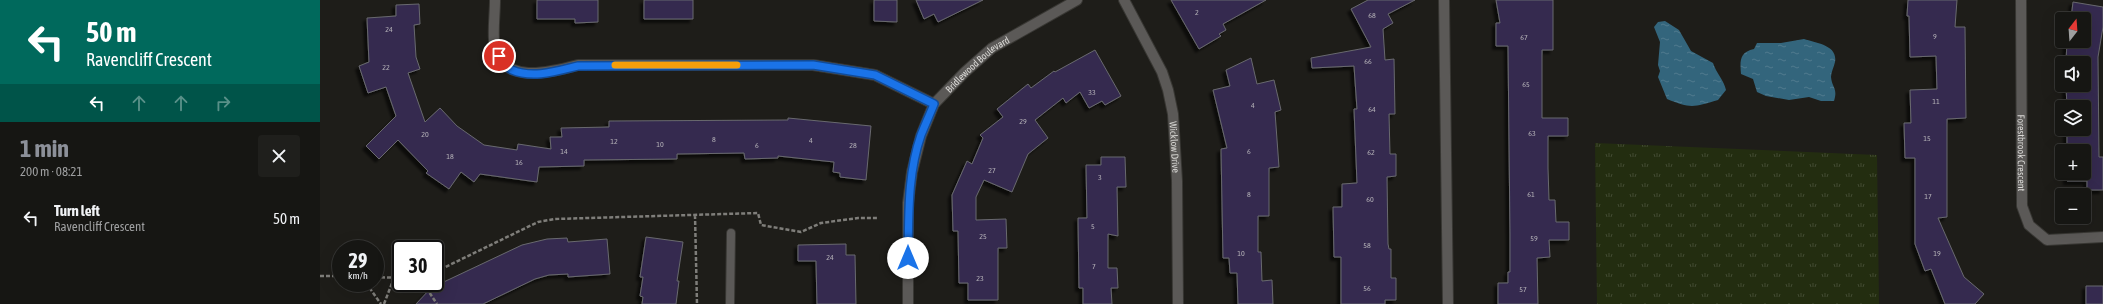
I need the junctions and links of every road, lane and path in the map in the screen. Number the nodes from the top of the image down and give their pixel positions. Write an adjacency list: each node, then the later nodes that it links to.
1 (495, 0): 6 (street)
2 (1077, 0): 6 (street, Bridlewood Boulevard)
3 (1124, 0): 23 (street, Wicklow Drive)
4 (1444, 0): 24 (street)
5 (2021, 0): 10 (street, Forestbrook Crescent)
6 (934, 104): 22 (street, Bridlewood Boulevard)
7 (695, 215): 8 (path); 11 (path); 20 (path)
8 (878, 218)
9 (731, 233): 21 (lane)
10 (2103, 237)
11 (444, 268)
12 (320, 276): 13 (path)
13 (332, 276)
14 (392, 283): 18 (path)
15 (372, 292): 17 (path)
16 (429, 292): 19 (path)
17 (380, 304)
18 (384, 304)
19 (437, 304)
20 (697, 304)
21 (730, 304)
22 (908, 304)
23 (1178, 304)
24 (1448, 304)

